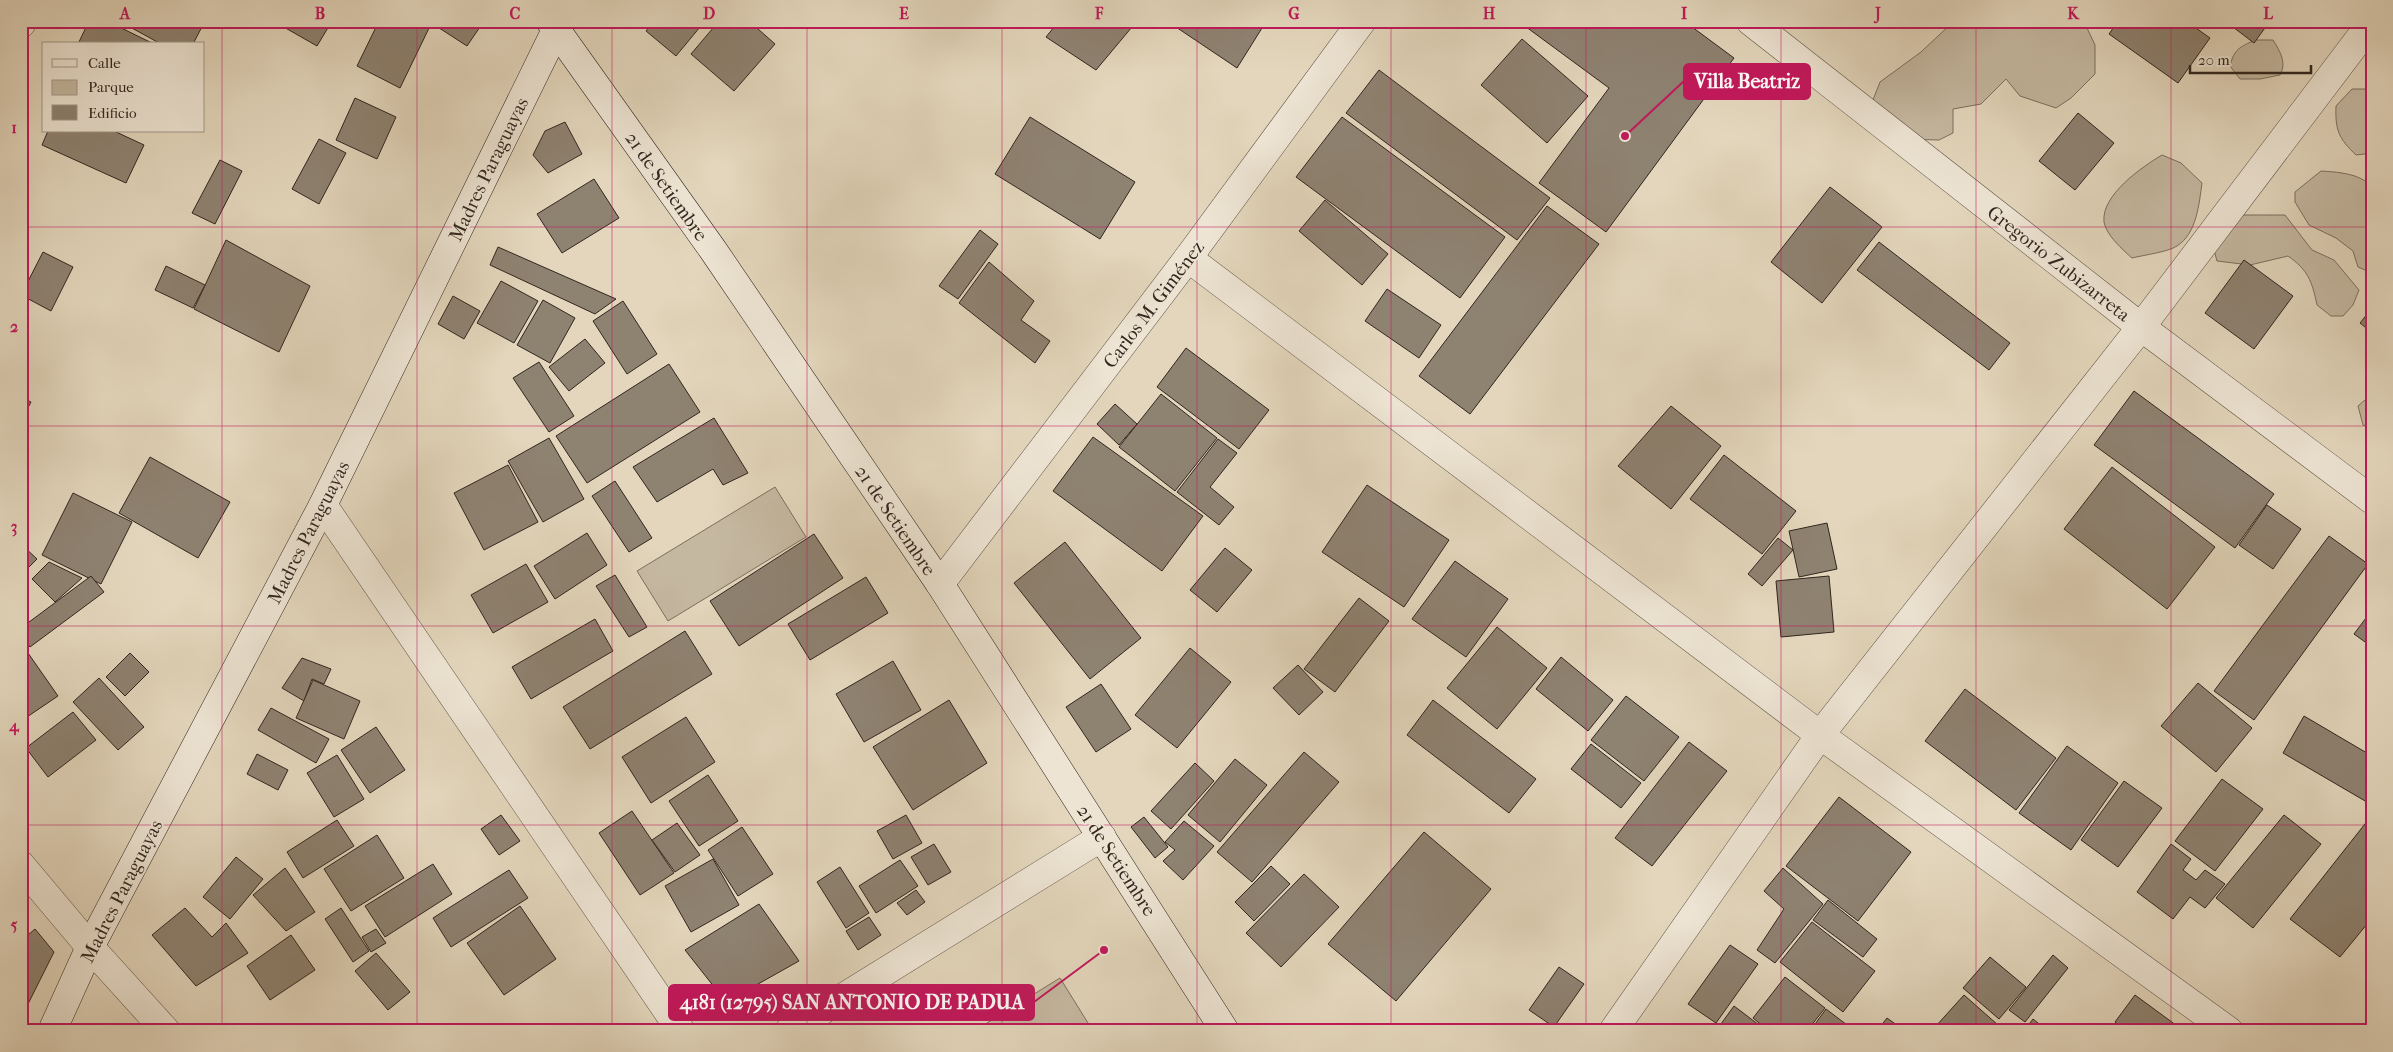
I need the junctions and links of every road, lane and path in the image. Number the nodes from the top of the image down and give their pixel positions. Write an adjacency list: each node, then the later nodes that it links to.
1 (1362, 21): 5 (street, Carlos M. Giménez)
2 (1750, 21): 6 (street, Gregorio Zubizarreta)
3 (2372, 22): 6 (street)
4 (553, 25): 8 (street, Madres Paraguayas); 9 (street, 21 de Setiembre)
5 (1188, 258): 9 (street, Carlos M. Giménez); 10 (street)
6 (2142, 327): 7 (street, Gregorio Zubizarreta); 10 (street)
7 (2372, 500)
8 (323, 505): 13 (street, Madres Paraguayas); 16 (street)
9 (940, 584): 11 (street, 21 de Setiembre)
10 (1820, 735): 19 (street); 20 (street)
11 (1102, 837): 17 (street); 18 (street, 21 de Setiembre)
12 (21, 865): 13 (street)
13 (90, 947): 14 (street, Madres Paraguayas); 15 (street)
14 (52, 1031)
15 (166, 1031)
16 (681, 1031)
17 (789, 1031)
18 (1225, 1031)
19 (1613, 1031)
20 (2230, 1031)

